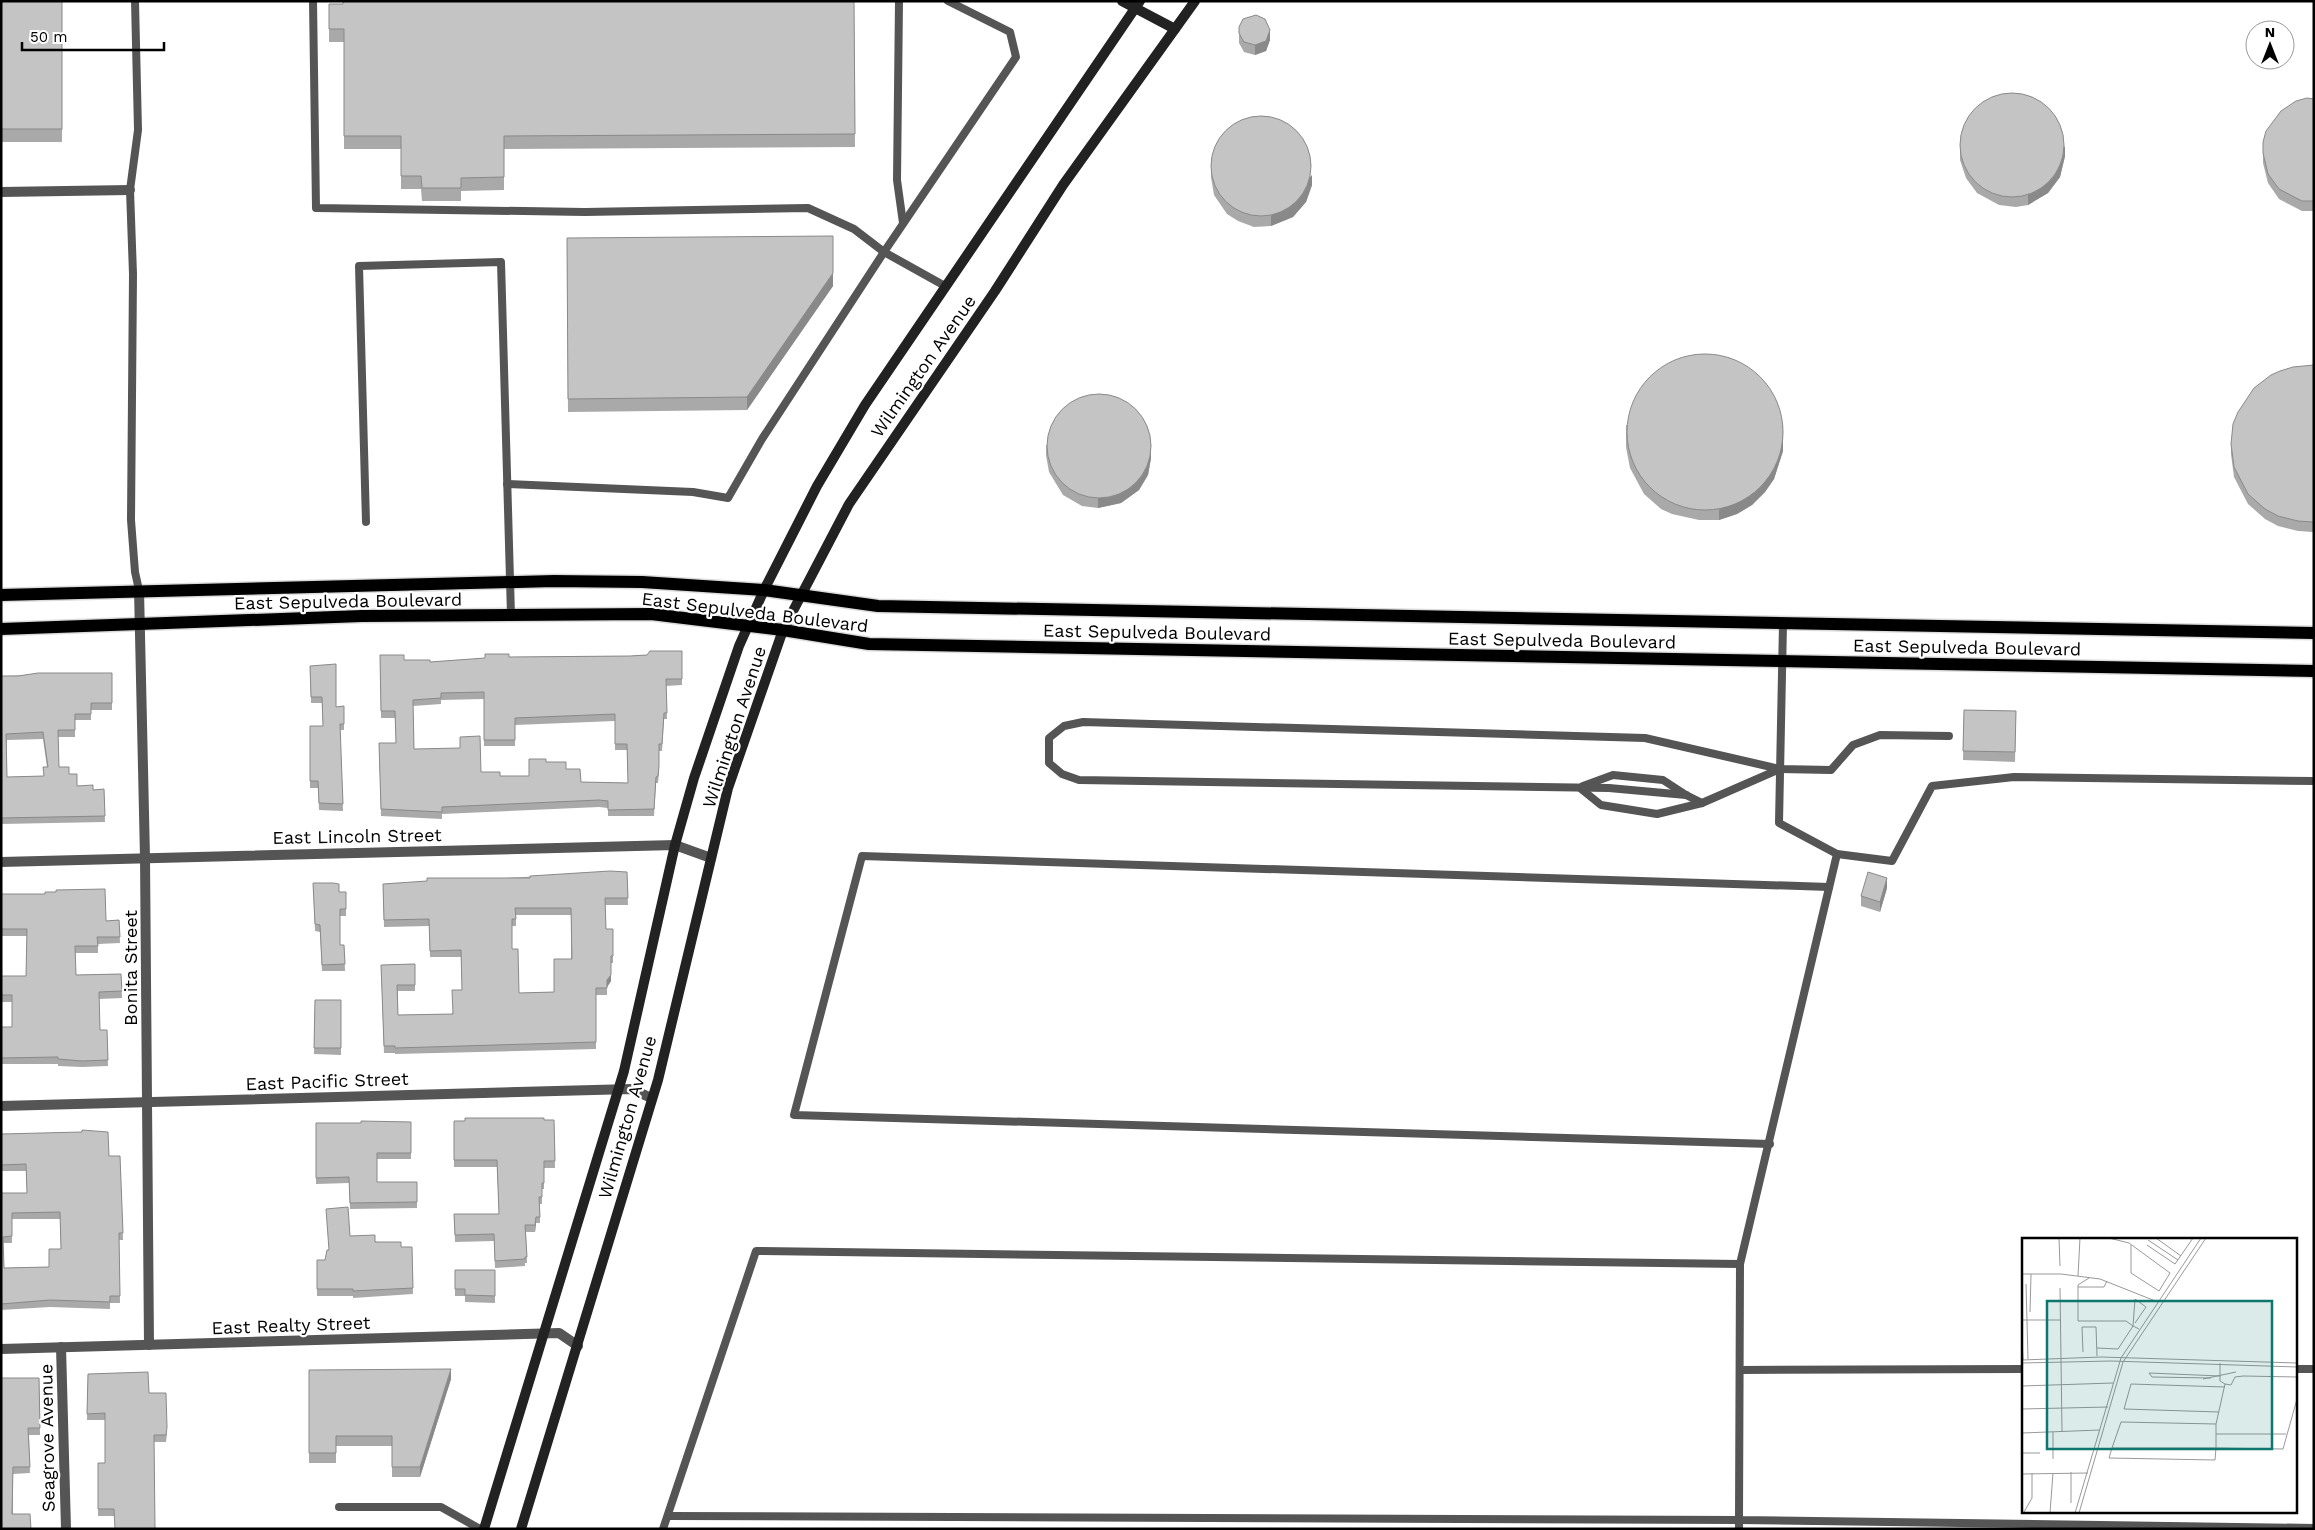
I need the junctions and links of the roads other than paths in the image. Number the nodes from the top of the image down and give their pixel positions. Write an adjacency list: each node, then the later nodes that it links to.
1 (135, 1): 9 (lane)
2 (313, 1): 12 (lane)
3 (899, 1): 11 (lane)
4 (948, 1): 11 (lane)
5 (1122, 1): 7 (main road)
6 (1195, 1): 8 (main road, Wilmington Avenue)
7 (1138, 5): 8 (main road); 13 (main road, Wilmington Avenue)
8 (1175, 29): 19 (main road, Wilmington Avenue)
9 (130, 190): 10 (street); 17 (lane)
10 (1, 192)
11 (902, 223): 12 (lane)
12 (884, 252): 13 (lane); 14 (lane)
13 (945, 286): 18 (main road, Wilmington Avenue)
14 (507, 484): 15 (lane); 16 (lane)
15 (366, 522)
16 (510, 582): 17 (main road, East Sepulveda Boulevard); 18 (main road, East Sepulveda Boulevard); 21 (lane)
17 (139, 590): 20 (main road, East Sepulveda Boulevard); 23 (street, Bonita Street)
18 (764, 590): 19 (main road, East Sepulveda Boulevard); 24 (main road, Wilmington Avenue)
19 (800, 594): 22 (main road, East Sepulveda Boulevard); 26 (main road, Wilmington Avenue)
20 (1, 595)
21 (511, 615): 23 (main road, East Sepulveda Boulevard); 24 (main road, East Sepulveda Boulevard)
22 (1783, 624): 27 (main road, East Sepulveda Boulevard); 28 (lane)
23 (140, 625): 25 (main road, East Sepulveda Boulevard); 38 (street, Bonita Street)
24 (748, 626): 26 (main road, East Sepulveda Boulevard); 36 (main road, Wilmington Avenue)
25 (1, 629)
26 (783, 630): 28 (main road, East Sepulveda Boulevard); 39 (main road, Wilmington Avenue)
27 (2314, 633)
28 (1782, 661): 29 (main road, East Sepulveda Boulevard); 31 (lane)
29 (2314, 671)
30 (1949, 736): 31 (lane)
31 (1780, 769): 33 (lane); 35 (lane); 37 (lane)
32 (2314, 780): 37 (lane)
33 (1579, 788): 34 (lane); 34 (lane); 35 (lane)
34 (1686, 795): 35 (lane)
35 (1702, 803)
36 (676, 845): 38 (street, East Lincoln Street); 39 (street, East Lincoln Street); 42 (main road, Wilmington Avenue)
37 (1837, 854): 41 (lane)
38 (145, 858): 40 (street, East Lincoln Street); 44 (street, Bonita Street)
39 (711, 858): 43 (main road, Wilmington Avenue)
40 (1, 862)
41 (1829, 887): 46 (lane); 46 (lane)
42 (618, 1090): 43 (street, East Pacific Street); 44 (street, East Pacific Street); 48 (main road, Wilmington Avenue)
43 (651, 1098): 50 (main road, Wilmington Avenue)
44 (147, 1103): 45 (street, East Pacific Street); 49 (street, Bonita Street)
45 (1, 1106)
46 (1770, 1144): 47 (lane)
47 (1740, 1264): 56 (lane); 58 (lane)
48 (544, 1334): 49 (street, East Realty Street); 50 (street, East Realty Street); 63 (main road, Wilmington Avenue)
49 (149, 1345): 51 (street, East Realty Street)
50 (578, 1346): 64 (main road, Wilmington Avenue)
51 (61, 1347): 52 (street, East Realty Street); 61 (street, Seagrove Avenue)
52 (1, 1349)
53 (2022, 1369): 56 (lane)
54 (2298, 1369): 55 (lane)
55 (2314, 1369)
56 (1740, 1370): 59 (lane)
57 (339, 1508): 62 (lane)
58 (668, 1516): 59 (lane); 65 (lane)
59 (1739, 1520): 60 (lane); 66 (lane)
60 (2314, 1528)
61 (66, 1529)
62 (480, 1529)
63 (484, 1529)
64 (521, 1529)
65 (663, 1529)
66 (1739, 1529)

